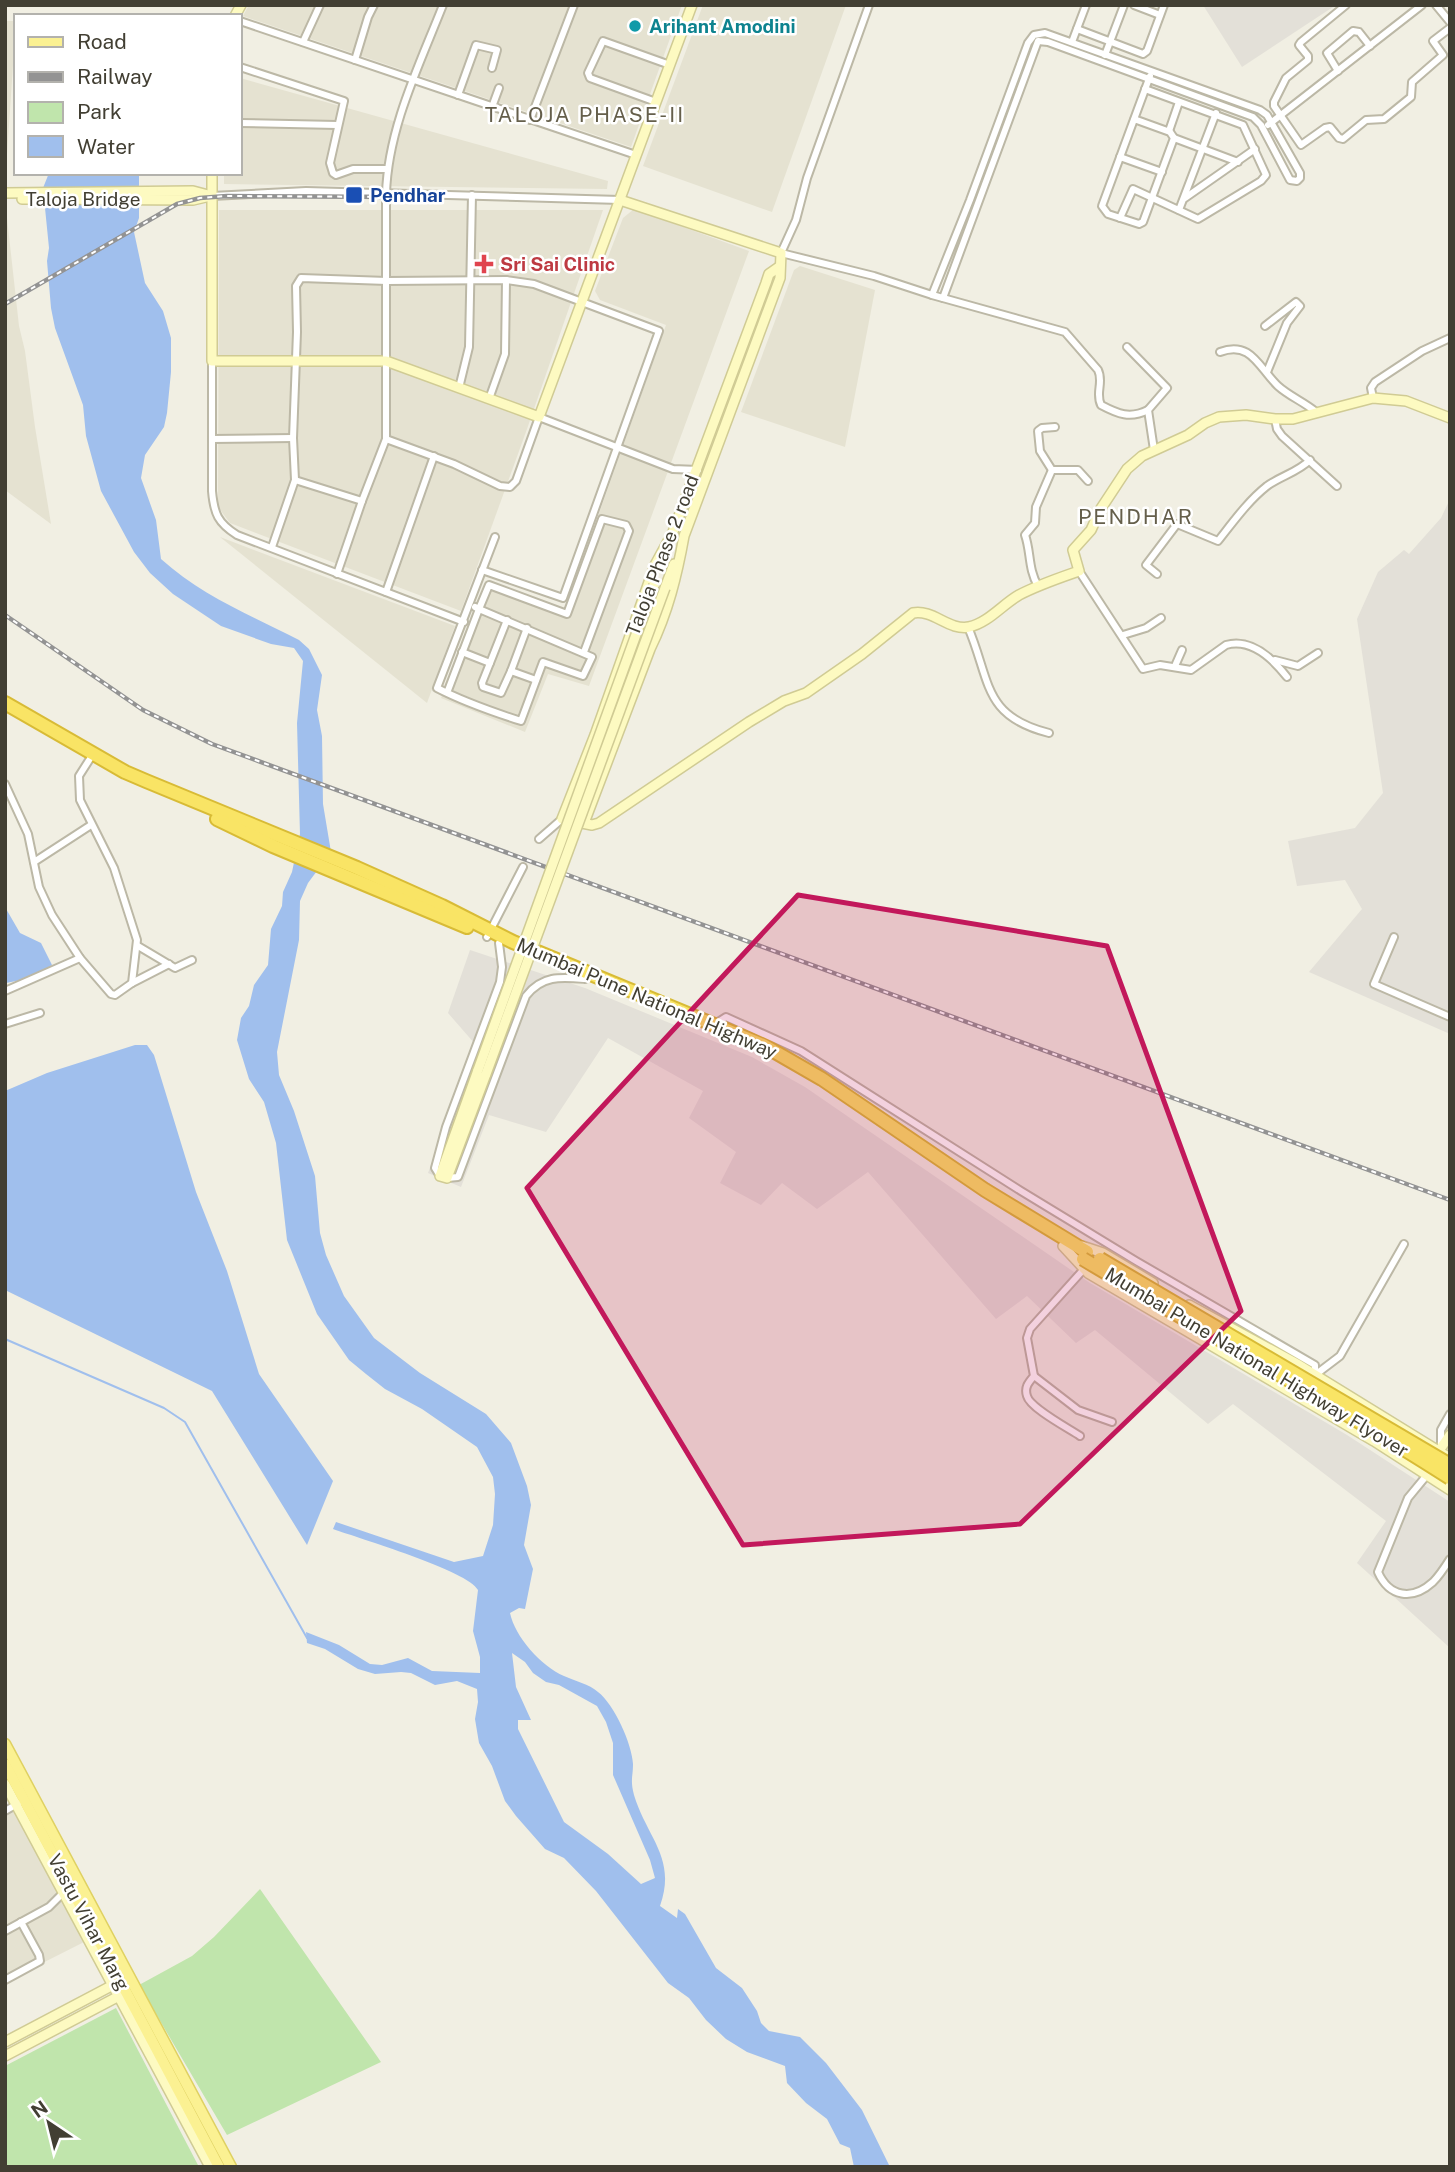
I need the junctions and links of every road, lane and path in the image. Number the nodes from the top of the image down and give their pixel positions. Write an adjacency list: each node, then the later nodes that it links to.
1 (320, 5): 20 (street)
2 (374, 5): 25 (street)
3 (443, 5): 32 (street)
4 (574, 5): 43 (street)
5 (692, 5): 26 (street)
6 (869, 5): 69 (street)
7 (1086, 5): 18 (street)
8 (1124, 5): 22 (street)
9 (1134, 5): 14 (street)
10 (1164, 5): 14 (street)
11 (1346, 5): 41 (street)
12 (1436, 5): 16 (street)
13 (1420, 6): 23 (street)
14 (1160, 15): 22 (street)
15 (242, 22): 20 (street)
16 (1450, 22)
17 (1450, 28): 41 (street)
18 (1077, 29): 21 (street); 22 (street)
19 (1036, 38): 21 (street); 31 (street); 74 (street); 75 (street)
20 (303, 42): 25 (street)
21 (1072, 42): 24 (street)
22 (1111, 43): 24 (street)
23 (1370, 46): 30 (street); 30 (street)
24 (1105, 55): 29 (street)
25 (355, 60): 32 (street)
26 (670, 65): 36 (street); 36 (street)
27 (242, 68): 46 (street)
28 (492, 68): 35 (street)
29 (1151, 71): 31 (street); 45 (street)
30 (1338, 71): 41 (street)
31 (1149, 79): 34 (street); 38 (street)
32 (414, 81): 35 (street); 57 (street)
33 (499, 88): 39 (street)
34 (1145, 89): 37 (street); 42 (street)
35 (458, 95): 39 (street)
36 (656, 102): 52 (street)
37 (1179, 102): 40 (street); 48 (street)
38 (1219, 105): 40 (street); 47 (street)
39 (492, 107): 43 (street)
40 (1215, 115): 50 (street); 51 (street)
41 (1280, 116): 45 (street)
42 (1134, 119): 48 (street); 53 (street)
43 (530, 120): 52 (street)
44 (242, 123): 46 (street)
45 (1271, 123): 47 (street); 54 (street)
46 (338, 125): 57 (street)
47 (1263, 128): 56 (street)
48 (1169, 131): 49 (street)
49 (1174, 138): 50 (street); 58 (street)
50 (1202, 149): 55 (street); 65 (street)
51 (1255, 149): 55 (street); 67 (street)
52 (636, 155): 66 (street)
53 (1120, 157): 58 (street); 68 (street)
54 (1293, 161): 56 (street); 56 (street)
55 (1238, 162): 65 (street)
56 (1283, 167)
57 (388, 169): 60 (street)
58 (1162, 172): 64 (street)
59 (212, 175): 63 (street)
60 (386, 194): 61 (street); 63 (street); 73 (street)
61 (472, 195): 66 (street); 71 (street)
62 (6, 196): 63 (street, Taloja Bridge)
63 (212, 196): 81 (street)
64 (1152, 198): 67 (street); 68 (street); 68 (street)
65 (1183, 199): 67 (street)
66 (620, 200): 69 (street); 76 (street)
67 (1179, 209)
68 (1120, 218)
69 (781, 253): 70 (street, Taloja Phase 2 road); 74 (street)
70 (779, 267): 101 (street, Taloja Phase 2 road); 103 (street, Taloja Phase 2 road)
71 (470, 280): 72 (street); 73 (street); 85 (street)
72 (506, 280): 76 (street); 87 (street)
73 (387, 281): 82 (street); 83 (street)
74 (932, 295): 75 (street)
75 (943, 298): 88 (street)
76 (581, 301): 90 (street); 97 (street)
77 (1265, 326): 84 (street)
78 (1450, 338): 86 (street)
79 (1127, 347): 88 (street)
80 (1220, 352): 84 (street)
81 (212, 361): 82 (street); 95 (street)
82 (296, 361): 83 (street); 94 (street)
83 (386, 362): 85 (street); 96 (street)
84 (1267, 372): 89 (street)
85 (458, 388): 87 (street)
86 (1373, 398): 89 (street); 91 (street)
87 (489, 399): 90 (street)
88 (1148, 410): 98 (street)
89 (1316, 412): 92 (street)
90 (539, 417): 97 (street); 99 (street)
91 (1450, 418)
92 (1275, 419): 98 (street); 100 (street)
93 (1055, 426): 102 (street)
94 (293, 438): 95 (street); 104 (street)
95 (212, 439): 113 (street)
96 (386, 439): 99 (street); 107 (street)
97 (618, 448): 101 (street); 109 (street)
98 (1154, 450): 115 (street)
99 (433, 456): 121 (street)
100 (1310, 460): 106 (street); 117 (street)
101 (695, 469): 103 (street); 108 (street, Taloja Phase 2 road)
102 (1052, 470): 105 (street); 120 (street)
103 (707, 473): 111 (street, Taloja Phase 2 road)
104 (295, 480): 107 (street); 113 (street)
105 (1088, 481)
106 (1336, 486)
107 (362, 501): 116 (street)
108 (673, 532): 146 (street, Taloja Phase 2 road); 165 (street, bridge)
109 (586, 533): 110 (street); 118 (street)
110 (595, 536): 119 (street); 132 (street)
111 (684, 536): 147 (street, Taloja Phase 2 road); 165 (street, bridge)
112 (495, 537): 114 (street)
113 (272, 547): 116 (street)
114 (482, 570): 118 (street); 122 (street)
115 (1079, 571): 120 (street); 129 (street)
116 (337, 574): 121 (street)
117 (1157, 574)
118 (571, 575): 119 (street)
119 (580, 579): 123 (street)
120 (1038, 586): 127 (street)
121 (386, 592): 126 (street)
122 (470, 605): 123 (street); 126 (street)
123 (479, 609): 125 (street); 131 (street)
124 (1161, 618): 129 (street)
125 (507, 621): 128 (street); 135 (street)
126 (464, 622): 140 (street)
127 (968, 627): 143 (street); 147 (street)
128 (527, 628): 132 (street); 137 (street)
129 (1123, 635): 136 (street)
130 (1182, 650): 136 (street)
131 (462, 652): 135 (street); 140 (street)
132 (584, 652): 139 (street)
133 (1318, 653): 134 (street)
134 (1274, 659): 136 (street); 138 (street)
135 (490, 663): 137 (street)
136 (1175, 666)
137 (511, 671): 139 (street)
138 (1287, 677)
139 (536, 680): 140 (street)
140 (447, 693)
141 (5, 703): 144 (highway)
142 (5, 710): 144 (highway)
143 (1049, 733)
144 (92, 756): 148 (street); 152 (highway, Mumbai Pune National Highway)
145 (5, 784): 150 (street)
146 (562, 819): 147 (street); 149 (street, Taloja Phase 2 road)
147 (584, 823)
148 (91, 825): 150 (street); 154 (street)
149 (539, 839)
150 (34, 862): 155 (street)
151 (523, 867): 152 (street)
152 (493, 937): 158 (highway, Mumbai Pune National Highway); 164 (highway, Mumbai Pune National Highway); 166 (street)
153 (1394, 937): 162 (street)
154 (138, 946): 157 (street); 159 (street)
155 (80, 958): 159 (street); 160 (street)
156 (192, 960): 157 (street)
157 (169, 964): 159 (street)
158 (585, 979): 166 (street); 167 (highway, Mumbai Pune National Highway)
159 (132, 983)
160 (6, 988)
161 (40, 1013): 163 (street)
162 (1450, 1017)
163 (5, 1024)
164 (715, 1024): 167 (highway, Mumbai Pune National Highway); 170 (street)
165 (482, 1072): 166 (street)
166 (444, 1177)
167 (1065, 1243): 169 (highway, Mumbai Pune National Highway Flyover); 170 (street)
168 (1404, 1244): 170 (street)
169 (1085, 1260): 171 (street); 176 (highway, Mumbai Pune National Highway Flyover, bridge); 177 (street); 178 (highway, Mumbai Pune National Highway Flyover, bridge)
170 (1315, 1375): 176 (street)
171 (1034, 1376): 173 (street); 174 (street)
172 (1450, 1414): 176 (street)
173 (1112, 1422)
174 (1080, 1436)
175 (1449, 1437): 176 (street)
176 (1447, 1455): 177 (street)
177 (1427, 1475): 179 (street); 180 (street)
178 (1450, 1478)
179 (1450, 1490)
180 (1449, 1560)
181 (5, 1744): 184 (main road)
182 (5, 1764): 184 (main road, Vastu Vihar Marg)
183 (5, 1784): 184 (street)
184 (25, 1801): 185 (street); 186 (street); 190 (main road, Vastu Vihar Marg)
185 (5, 1811)
186 (63, 1893): 187 (street); 190 (street)
187 (21, 1922): 188 (street); 189 (street)
188 (5, 1931)
189 (5, 1980)
190 (120, 1980): 191 (main road, Vastu Vihar Marg); 192 (street)
191 (127, 1992): 193 (street); 194 (main road, Vastu Vihar Marg)
192 (5, 2042)
193 (5, 2056)
194 (173, 2079): 195 (street); 196 (main road); 197 (main road)
195 (210, 2167)
196 (219, 2167)
197 (231, 2167)

